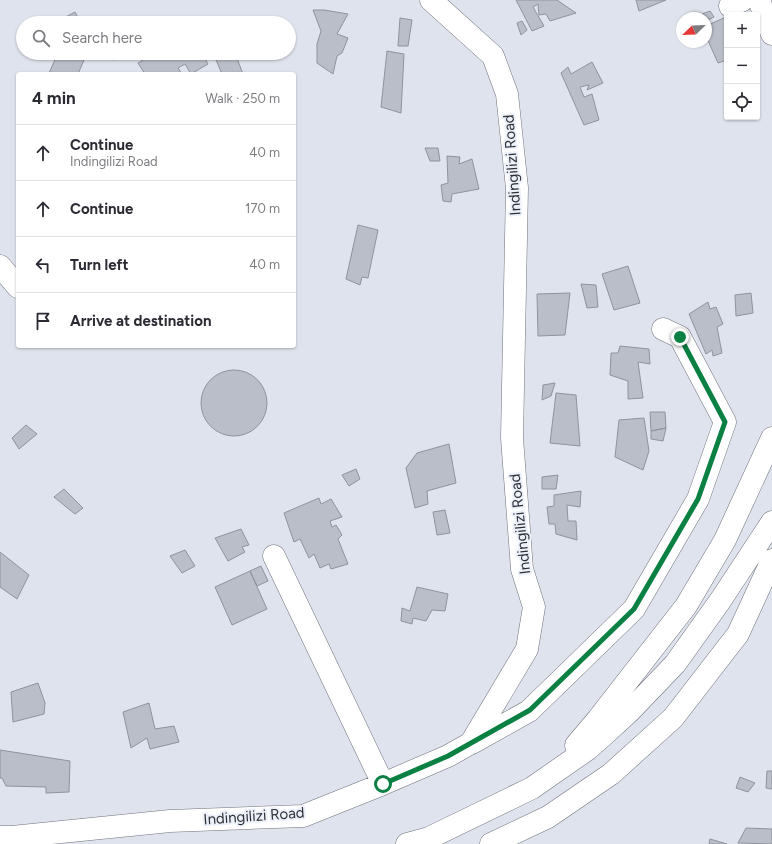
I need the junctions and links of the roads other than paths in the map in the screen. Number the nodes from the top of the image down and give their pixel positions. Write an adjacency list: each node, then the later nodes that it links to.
1 (431, 0): 13 (main road, Indingilizi Road)
2 (759, 0): 3 (main road)
3 (772, 34)
4 (0, 266): 5 (main road)
5 (16, 285)
6 (662, 329): 13 (main road)
7 (772, 438): 14 (main road)
8 (772, 522): 14 (main road)
9 (274, 556): 15 (main road)
10 (772, 560): 12 (main road)
11 (772, 584): 12 (main road)
12 (738, 634): 18 (main road)
13 (471, 743): 15 (main road, Indingilizi Road)
14 (552, 774): 17 (main road)
15 (383, 784): 16 (main road, Indingilizi Road)
16 (0, 837)
17 (407, 844)
18 (491, 844)

